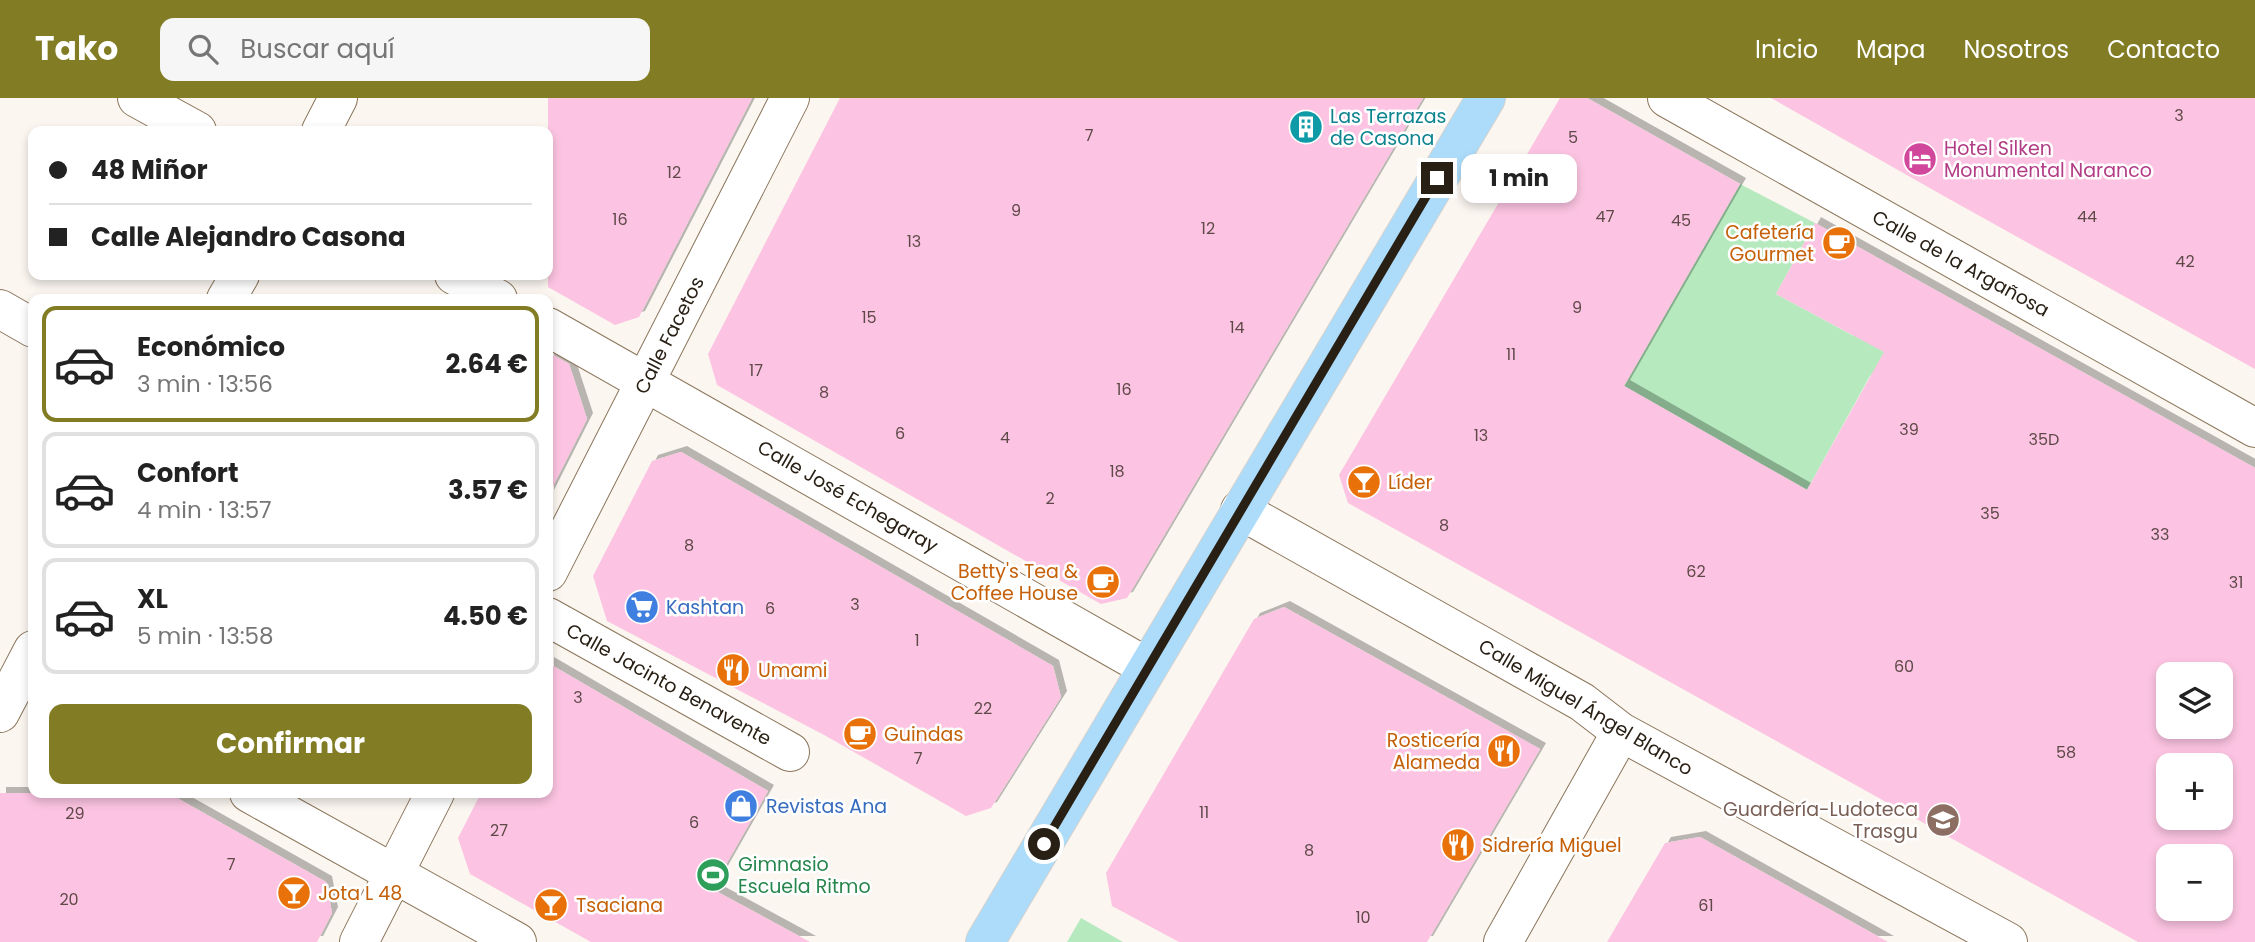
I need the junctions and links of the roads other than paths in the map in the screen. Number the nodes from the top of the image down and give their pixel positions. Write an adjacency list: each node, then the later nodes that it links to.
1 (137, 98): 6 (street)
2 (338, 98): 7 (street)
3 (790, 98): 13 (street, Calle Facetos)
4 (1486, 98): 15 (main road)
5 (1667, 98): 14 (street, Calle de la Argañosa)
6 (188, 126)
7 (324, 126)
8 (463, 280): 9 (street)
9 (489, 294)
10 (0, 309): 11 (street)
11 (28, 325)
12 (553, 330): 13 (street, Calle José Echegaray)
13 (645, 381): 16 (street, Calle Facetos); 18 (street, Calle José Echegaray)
14 (2255, 428)
15 (1240, 510): 18 (main road); 21 (street, Calle Miguel Ángel Blanco)
16 (553, 562)
17 (553, 620): 22 (street, Calle Jacinto Benavente)
18 (1147, 667): 28 (main road)
19 (28, 668): 20 (street)
20 (0, 713)
21 (1621, 732): 29 (street); 30 (street, Calle Miguel Ángel Blanco)
22 (790, 752)
23 (258, 798): 25 (street)
24 (432, 798): 25 (street)
25 (395, 872): 26 (street); 27 (street)
26 (359, 942)
27 (517, 942)
28 (985, 942)
29 (1503, 942)
30 (2008, 942)

